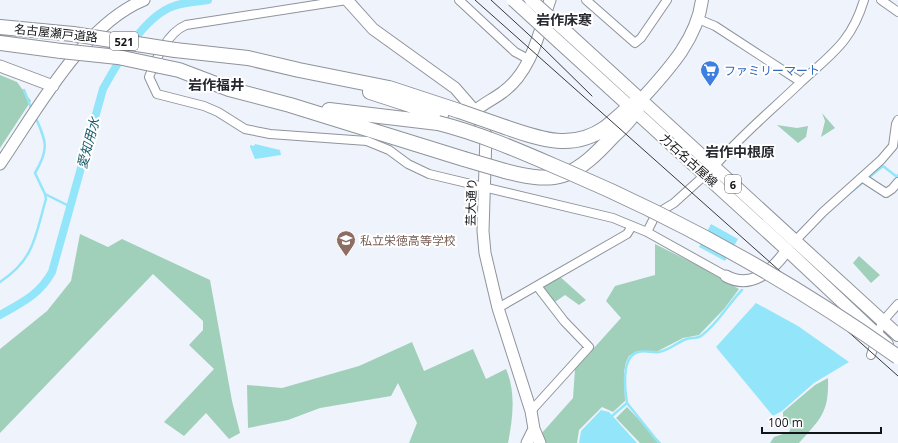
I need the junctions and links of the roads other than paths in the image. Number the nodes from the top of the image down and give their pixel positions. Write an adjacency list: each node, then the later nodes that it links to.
1 (144, 0): 20 (street)
2 (347, 0): 23 (street, 芸大通り); 31 (street)
3 (460, 0): 16 (street)
4 (512, 0): 22 (main road, 力石名古屋線 / 6, bridge)
5 (531, 0): 22 (main road, 力石名古屋線 / 6, bridge)
6 (550, 0): 16 (street)
7 (586, 0): 8 (street)
8 (667, 0)
9 (702, 0): 13 (main road)
10 (864, 0): 19 (street)
11 (881, 0): 12 (street)
12 (898, 12)
13 (698, 19): 19 (street); 22 (main road)
14 (0, 27): 18 (highway, 名古屋瀬戸道路 / 521, bridge)
15 (0, 43): 21 (highway, 名古屋瀬戸道路 / 521, bridge)
16 (530, 60): 23 (street)
17 (0, 66): 20 (street)
18 (299, 70): 22 (highway, bridge); 24 (highway)
19 (801, 82): 27 (street)
20 (53, 86): 26 (street)
21 (290, 105): 22 (highway, bridge); 24 (highway)
22 (635, 106): 27 (main road, 力石名古屋線 / 6); 28 (main road, 力石名古屋線 / 6)
23 (475, 111): 31 (street, 芸大通り)
24 (440, 119): 42 (highway); 44 (highway, bridge)
25 (898, 120): 29 (street)
26 (0, 164)
27 (714, 167): 34 (main road, 力石名古屋線 / 6)
28 (705, 175): 33 (street); 34 (main road, 力石名古屋線 / 6)
29 (863, 178): 30 (street); 34 (street)
30 (898, 182)
31 (484, 186): 32 (street); 38 (street, 芸大通り)
32 (632, 226): 33 (street); 36 (street)
33 (647, 232): 35 (street)
34 (791, 246): 35 (street); 39 (main road, 力石名古屋線 / 6); 40 (main road, 力石名古屋線 / 6)
35 (726, 276)
36 (537, 286): 38 (street); 45 (street)
37 (898, 304): 39 (street)
38 (498, 308): 45 (street, 芸大通り)
39 (882, 322): 40 (street); 41 (main road, 力石名古屋線 / 6)
40 (878, 335): 43 (street); 44 (main road, 力石名古屋線 / 6)
41 (898, 335)
42 (898, 348)
43 (871, 355)
44 (898, 356)
45 (531, 411): 46 (street, 芸大通り)
46 (534, 429): 47 (street); 48 (street, 芸大通り)
47 (527, 443)
48 (540, 443)

